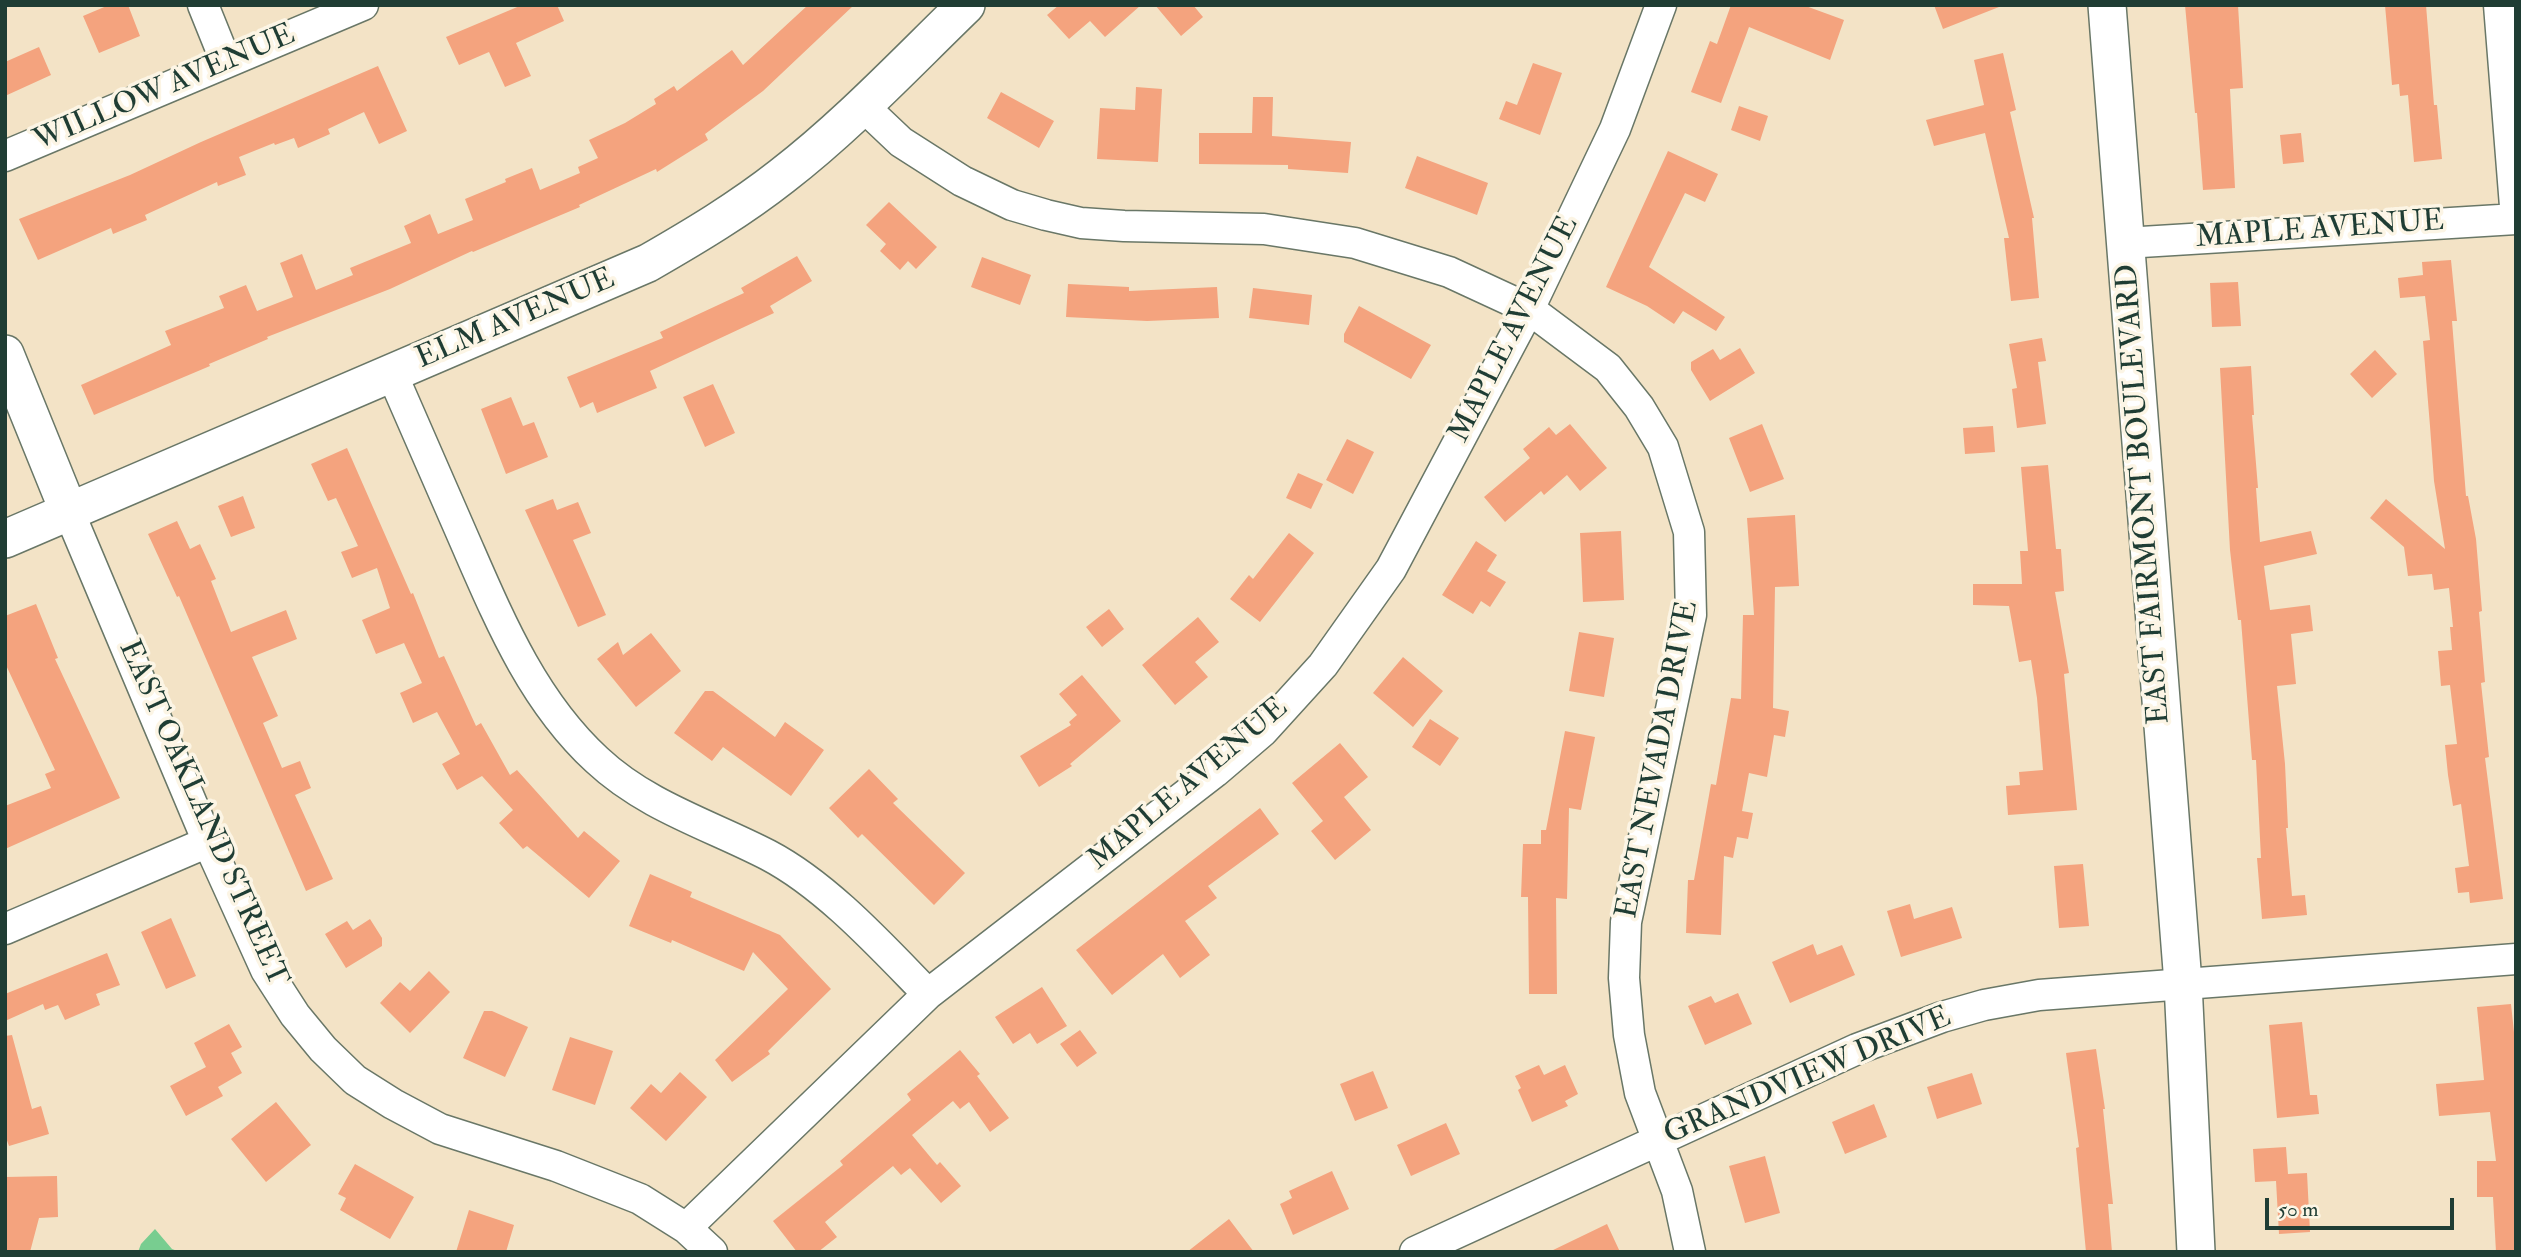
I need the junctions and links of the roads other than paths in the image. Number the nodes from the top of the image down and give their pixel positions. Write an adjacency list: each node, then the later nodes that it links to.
1 (203, 5): 7 (street)
2 (363, 5): 7 (street, WILLOW AVENUE)
3 (966, 5): 8 (street, ELM AVENUE)
4 (1661, 5): 12 (street, MAPLE AVENUE)
5 (2107, 5): 11 (street, EAST FAIRMONT BOULEVARD)
6 (2499, 5): 10 (street)
7 (226, 62): 9 (street, WILLOW AVENUE)
8 (863, 106): 12 (street, EAST NEVADA DRIVE); 14 (street, ELM AVENUE)
9 (5, 156)
10 (2516, 219): 11 (street, MAPLE AVENUE)
11 (2125, 243): 20 (street, EAST FAIRMONT BOULEVARD)
12 (1529, 309): 21 (street, MAPLE AVENUE); 22 (street, EAST NEVADA DRIVE)
13 (5, 354): 15 (street, EAST OAKLAND STREET)
14 (392, 374): 15 (street, ELM AVENUE); 21 (street)
15 (69, 512): 16 (street, ELM AVENUE); 17 (street, EAST OAKLAND STREET)
16 (5, 539)
17 (208, 842): 18 (street); 23 (street, EAST OAKLAND STREET)
18 (5, 929)
19 (2516, 959): 20 (street, GRANDVIEW DRIVE)
20 (2183, 983): 22 (street, GRANDVIEW DRIVE); 27 (street, EAST FAIRMONT BOULEVARD)
21 (928, 994): 23 (street, MAPLE AVENUE)
22 (1658, 1141): 25 (street, GRANDVIEW DRIVE); 26 (street, EAST NEVADA DRIVE)
23 (686, 1227): 24 (street, EAST OAKLAND STREET)
24 (712, 1252)
25 (1415, 1252)
26 (1690, 1252)
27 (2196, 1252)

